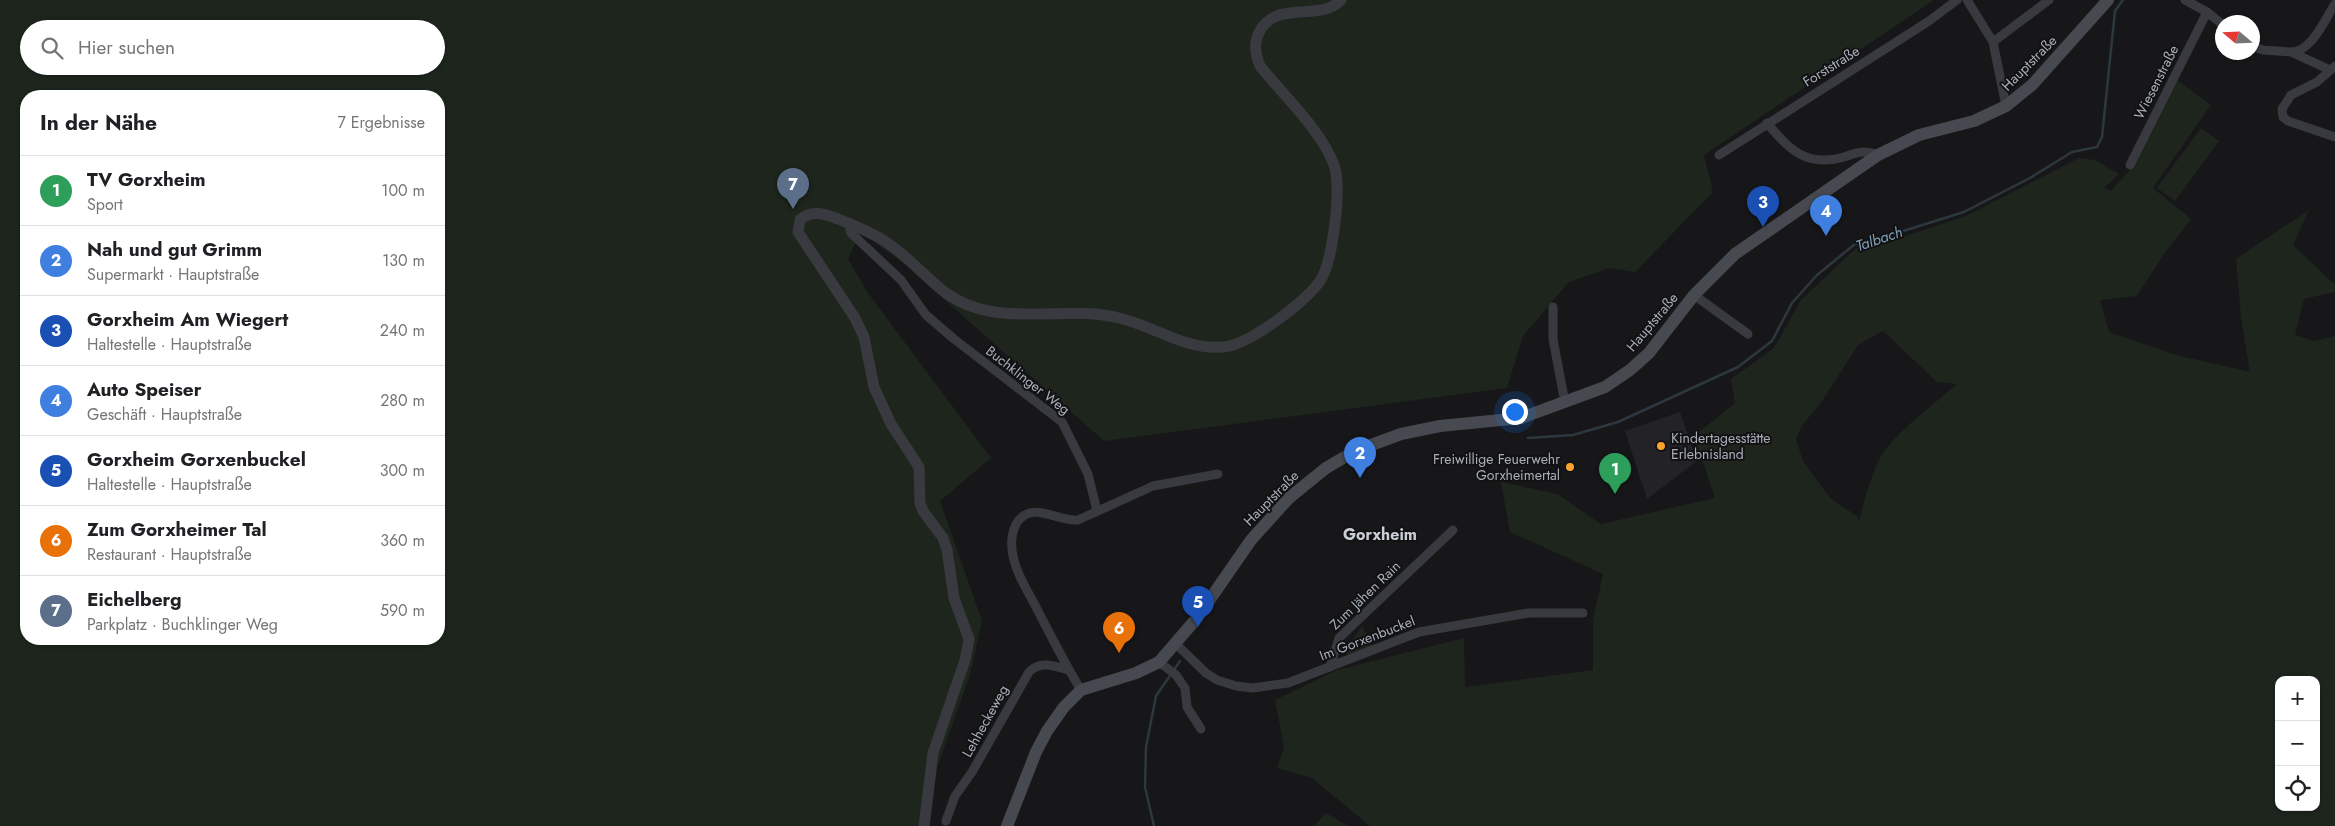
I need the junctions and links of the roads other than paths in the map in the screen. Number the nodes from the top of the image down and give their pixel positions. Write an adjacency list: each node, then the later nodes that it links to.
1 (1341, 0): 20 (street)
2 (1957, 0): 15 (street, Forststraße)
3 (1967, 0): 10 (street)
4 (2049, 0): 10 (street)
5 (2108, 0): 14 (main road, Hauptstraße)
6 (2185, 0): 8 (street)
7 (2335, 4): 12 (street)
8 (2207, 12): 9 (street); 19 (street, Wiesenstraße)
9 (2215, 18)
10 (1993, 42): 14 (street)
11 (2260, 49): 12 (street)
12 (2291, 52): 13 (street)
13 (2333, 68): 16 (street)
14 (2006, 106): 18 (main road, Hauptstraße)
15 (1767, 123): 17 (street, Forststraße); 18 (street)
16 (2335, 138)
17 (1719, 155)
18 (1878, 155): 21 (main road, Hauptstraße)
19 (2130, 165)
20 (848, 223): 26 (street, Buchklinger Weg); 36 (street)
21 (1694, 295): 23 (street); 24 (main road, Hauptstraße)
22 (1553, 307): 24 (street)
23 (1748, 334)
24 (1565, 402): 29 (main road, Hauptstraße)
25 (1218, 474): 26 (street)
26 (1097, 511): 32 (street)
27 (1453, 530): 31 (street, Zum Jähen Rain)
28 (1583, 613): 31 (street, Im Gorxenbuckel)
29 (1176, 645): 30 (main road, Hauptstraße); 31 (street, Im Gorxenbuckel)
30 (1164, 666): 33 (main road, Hauptstraße); 34 (street)
31 (1330, 667)
32 (1069, 670): 33 (street); 35 (street, Lehheckeweg)
33 (1081, 690): 37 (main road)
34 (1200, 729)
35 (946, 821)
36 (924, 826)
37 (1006, 826)

